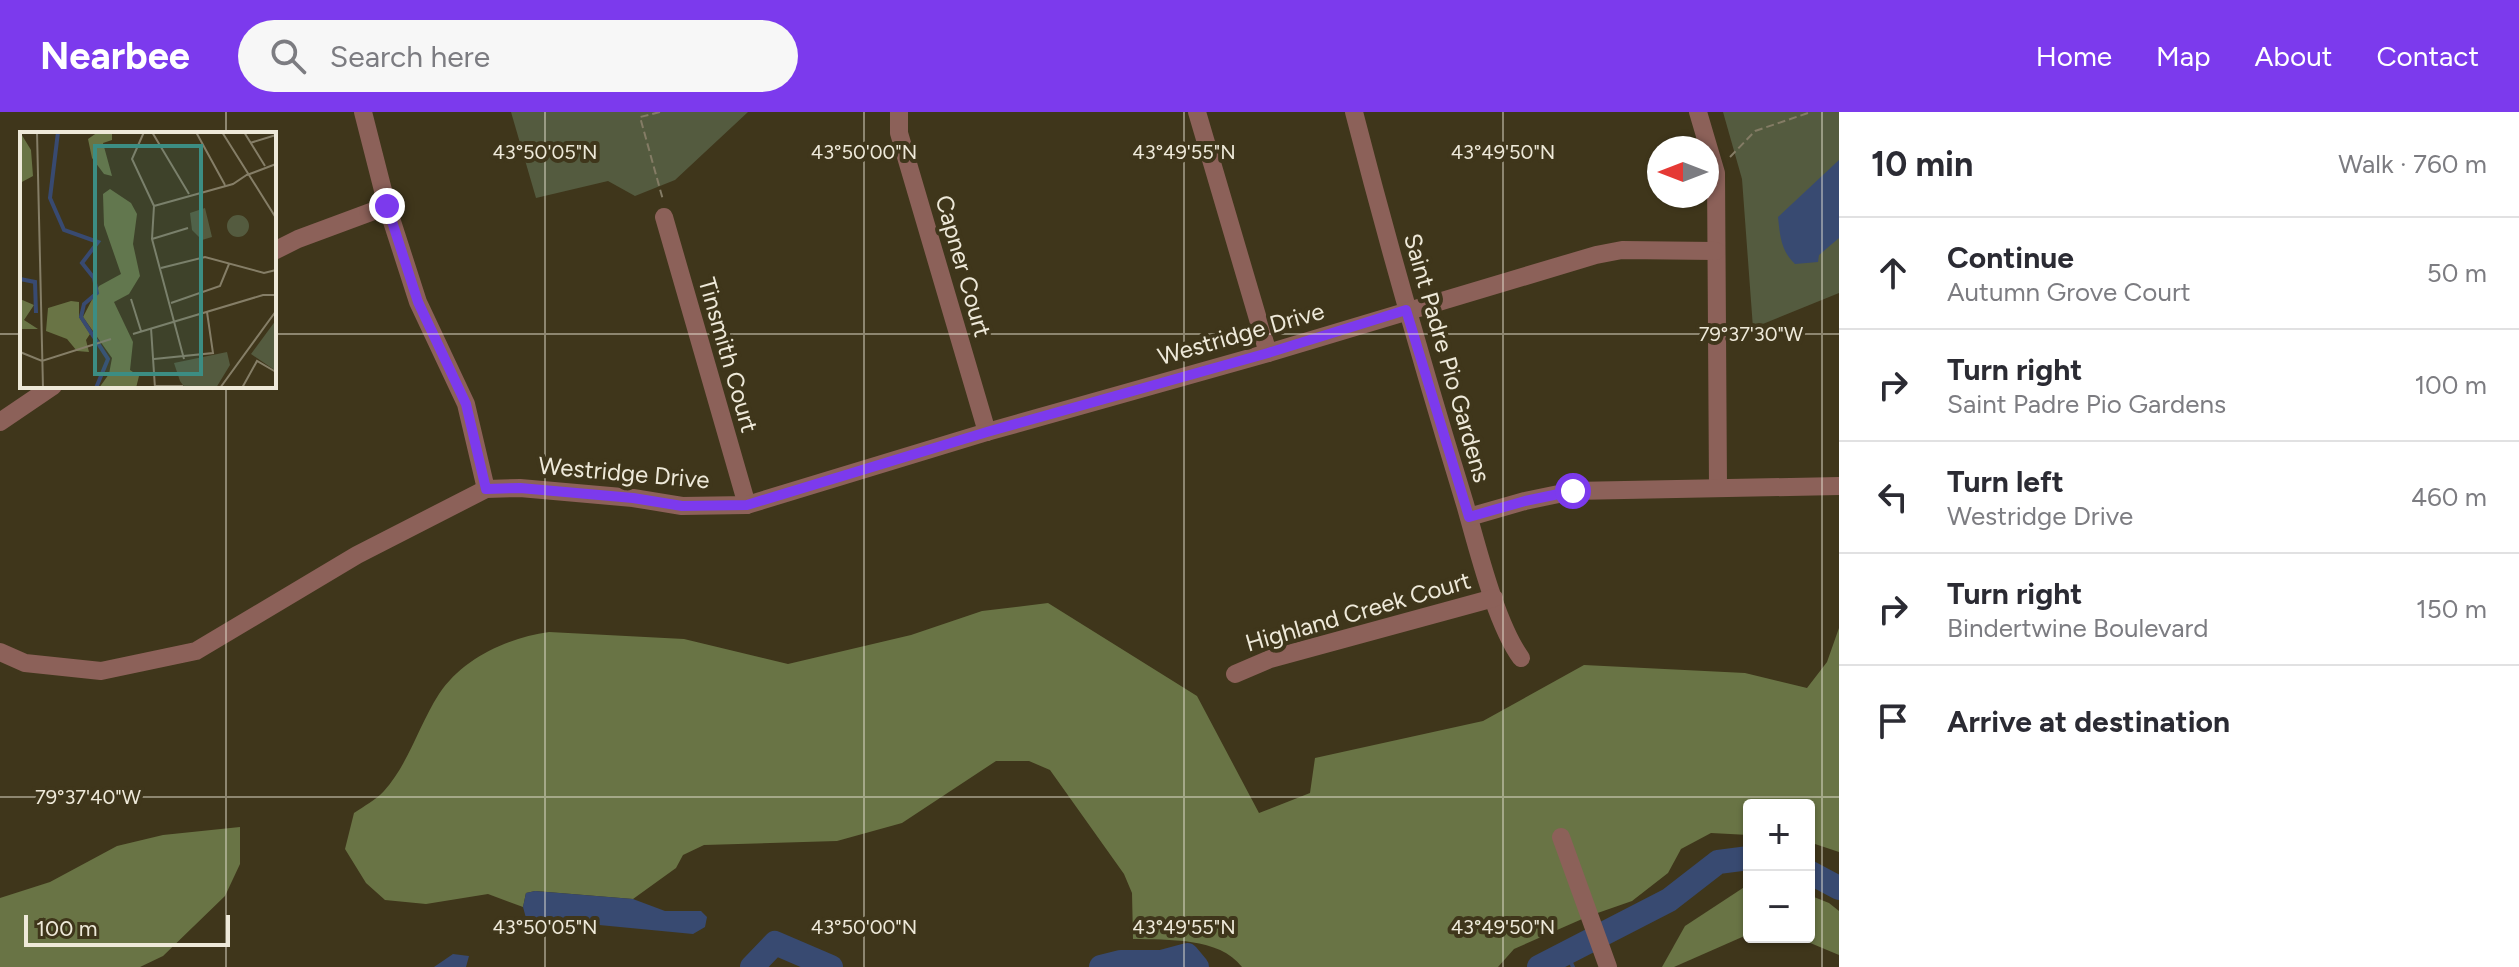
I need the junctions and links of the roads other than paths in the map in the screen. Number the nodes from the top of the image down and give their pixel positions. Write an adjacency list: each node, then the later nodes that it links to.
1 (363, 112): 6 (street)
2 (899, 112): 14 (street, Capner Court)
3 (1197, 112): 11 (street)
4 (1354, 112): 10 (street, Saint Padre Pio Gardens)
5 (1698, 112): 9 (street)
6 (387, 206): 8 (street); 17 (street)
7 (664, 217): 18 (street, Tinsmith Court)
8 (276, 250)
9 (1716, 251): 10 (street, Westridge Drive); 16 (street)
10 (1406, 310): 11 (street, Westridge Drive); 19 (street, Saint Padre Pio Gardens)
11 (1268, 353): 14 (street, Westridge Drive)
12 (50, 388): 13 (street)
13 (0, 422)
14 (987, 432): 18 (street, Westridge Drive)
15 (1839, 486): 16 (street)
16 (1718, 488): 19 (street)
17 (486, 489): 18 (street, Westridge Drive); 21 (street, Westridge Drive)
18 (747, 505)
19 (1469, 517): 20 (street, Saint Padre Pio Gardens)
20 (1494, 598): 22 (street, Saint Padre Pio Gardens); 23 (street, Highland Creek Court)
21 (0, 652)
22 (1521, 658)
23 (1235, 674)
24 (1561, 837): 25 (street)
25 (1608, 967)

